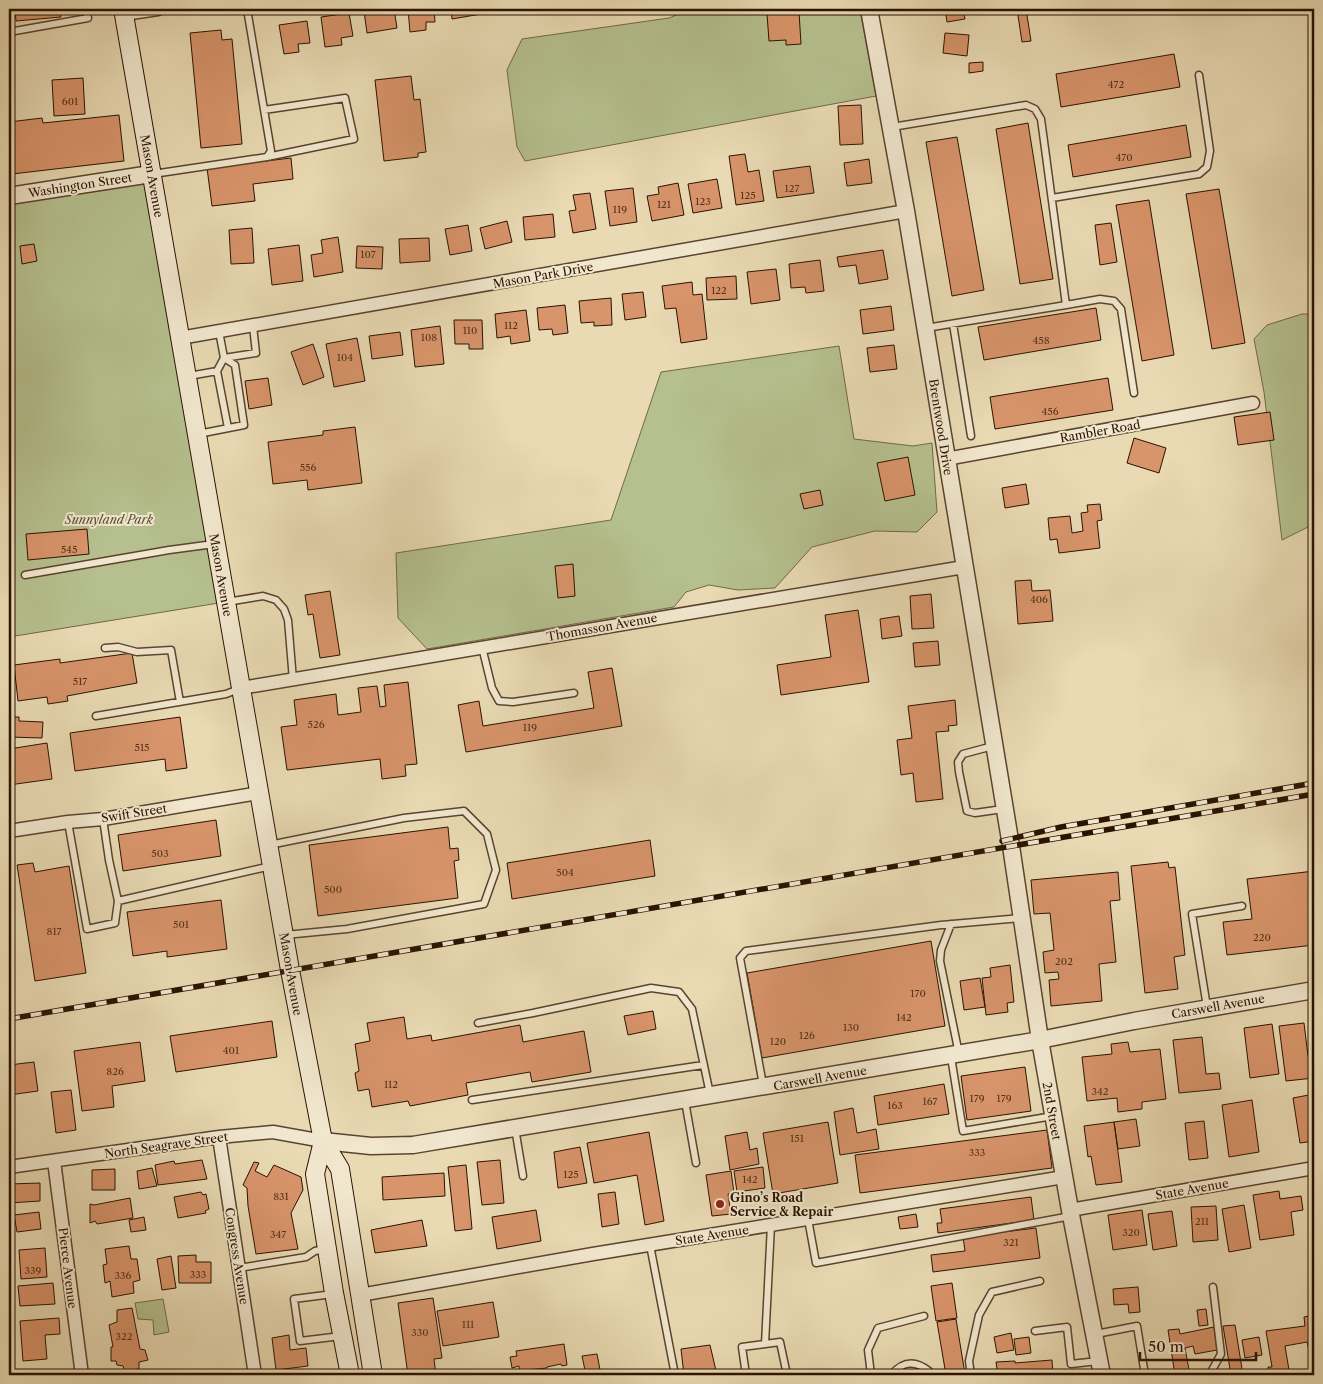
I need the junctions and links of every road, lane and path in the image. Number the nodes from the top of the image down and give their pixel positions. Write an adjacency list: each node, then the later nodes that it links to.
1 (86, 9): 6 (lane)
2 (158, 9): 5 (street)
3 (247, 9): 8 (lane)
4 (869, 9): 9 (street, Brentwood Drive)
5 (123, 12): 11 (main road, Mason Avenue)
6 (9, 32)
7 (1199, 75): 13 (lane)
8 (264, 110): 10 (lane); 10 (lane)
9 (890, 128): 13 (lane); 14 (street, Brentwood Drive)
10 (268, 157): 11 (lane)
11 (152, 174): 12 (street, Washington Street); 20 (main road, Mason Avenue)
12 (9, 196)
13 (1052, 198): 15 (lane)
14 (906, 211): 17 (street, Mason Park Drive); 18 (street, Brentwood Drive)
15 (1066, 305): 16 (lane); 24 (lane)
16 (953, 324): 18 (lane); 28 (lane)
17 (253, 326): 19 (street, Mason Park Drive); 21 (lane)
18 (925, 328): 29 (street, Brentwood Drive)
19 (219, 331): 20 (street, Mason Park Drive); 21 (lane)
20 (180, 338): 23 (main road, Mason Avenue)
21 (224, 358): 22 (lane); 26 (lane)
22 (217, 371): 23 (lane); 26 (lane)
23 (186, 376): 27 (main road, Mason Avenue)
24 (1134, 393)
25 (1253, 404): 29 (street, Rambler Road)
26 (228, 428): 27 (lane)
27 (197, 435): 30 (main road, Mason Avenue)
28 (971, 436)
29 (946, 459): 31 (street, Brentwood Drive)
30 (215, 544): 32 (lane); 33 (main road, Mason Avenue)
31 (964, 567): 35 (street, Thomasson Avenue); 41 (street, Brentwood Drive)
32 (25, 575)
33 (226, 602): 36 (lane); 37 (main road, Mason Avenue)
34 (105, 648): 39 (lane)
35 (482, 648): 36 (street, Thomasson Avenue); 38 (lane)
36 (294, 680): 37 (street, Thomasson Avenue)
37 (240, 688): 39 (lane); 42 (main road, Mason Avenue)
38 (574, 694)
39 (180, 702): 40 (lane)
40 (96, 716)
41 (994, 746): 43 (street, Brentwood Drive); 43 (lane)
42 (259, 793): 44 (street, Swift Street); 47 (main road, Mason Avenue)
43 (1004, 809): 48 (street, Brentwood Drive)
44 (103, 819): 45 (street, Swift Street); 50 (lane)
45 (68, 822): 46 (street, Swift Street); 50 (lane)
46 (9, 831)
47 (268, 845): 49 (main road, Mason Avenue); 54 (lane)
48 (1010, 846): 52 (street, 2nd Street)
49 (272, 866): 50 (lane); 54 (main road, Mason Avenue)
50 (118, 901)
51 (1242, 906): 56 (lane)
52 (1021, 918): 53 (lane); 58 (street, 2nd Street)
53 (951, 924): 59 (lane); 61 (lane)
54 (284, 936): 68 (main road, Mason Avenue)
55 (1314, 990): 56 (street, Carswell Avenue)
56 (1207, 1008): 58 (street, Carswell Avenue)
57 (478, 1023): 60 (lane)
58 (1040, 1040): 59 (street, Carswell Avenue); 65 (street, 2nd Street)
59 (955, 1055): 61 (street, Carswell Avenue); 65 (lane)
60 (703, 1065): 62 (lane); 63 (lane)
61 (764, 1087): 62 (street, Carswell Avenue)
62 (710, 1096): 64 (street, Carswell Avenue)
63 (472, 1100)
64 (685, 1100): 66 (street, Carswell Avenue); 70 (lane)
65 (1053, 1116): 74 (street, 2nd Street)
66 (515, 1128): 68 (street, Carswell Avenue); 73 (lane)
67 (219, 1137): 68 (street, North Seagrave Street); 69 (street, North Seagrave Street); 80 (street, Congress Avenue)
68 (323, 1141): 79 (main road, Mason Avenue); 84 (main road, Mason Avenue)
69 (54, 1161): 71 (street, North Seagrave Street); 92 (street, Pierce Avenue)
70 (696, 1163)
71 (9, 1167)
72 (1314, 1168): 75 (street, State Avenue)
73 (524, 1176)
74 (1064, 1177): 75 (street, 2nd Street); 76 (street, State Avenue)
75 (1071, 1213): 76 (lane); 87 (street, 2nd Street)
76 (808, 1219): 77 (street, State Avenue)
77 (771, 1225): 78 (street, State Avenue); 89 (lane)
78 (650, 1245): 84 (street, State Avenue); 96 (lane)
79 (327, 1249): 80 (lane); 83 (main road, Mason Avenue)
80 (239, 1268): 93 (street, Congress Avenue)
81 (1040, 1281): 102 (lane)
82 (1212, 1287): 104 (lane)
83 (334, 1293): 88 (main road, Mason Avenue); 88 (lane)
84 (360, 1295): 95 (main road, Mason Avenue)
85 (924, 1316): 99 (lane)
86 (1035, 1331): 90 (lane)
87 (1094, 1334): 90 (street, 2nd Street); 103 (lane)
88 (342, 1335): 94 (main road, Mason Avenue)
89 (765, 1344): 97 (lane); 98 (lane)
90 (1101, 1368)
91 (1314, 1373): 105 (lane)
92 (82, 1375)
93 (255, 1375)
94 (350, 1375)
95 (373, 1375)
96 (675, 1375)
97 (746, 1375)
98 (787, 1375)
99 (871, 1375)
100 (890, 1375): 101 (lane)
101 (929, 1375)
102 (971, 1375)
103 (1145, 1375)
104 (1211, 1375)
105 (1302, 1375)

